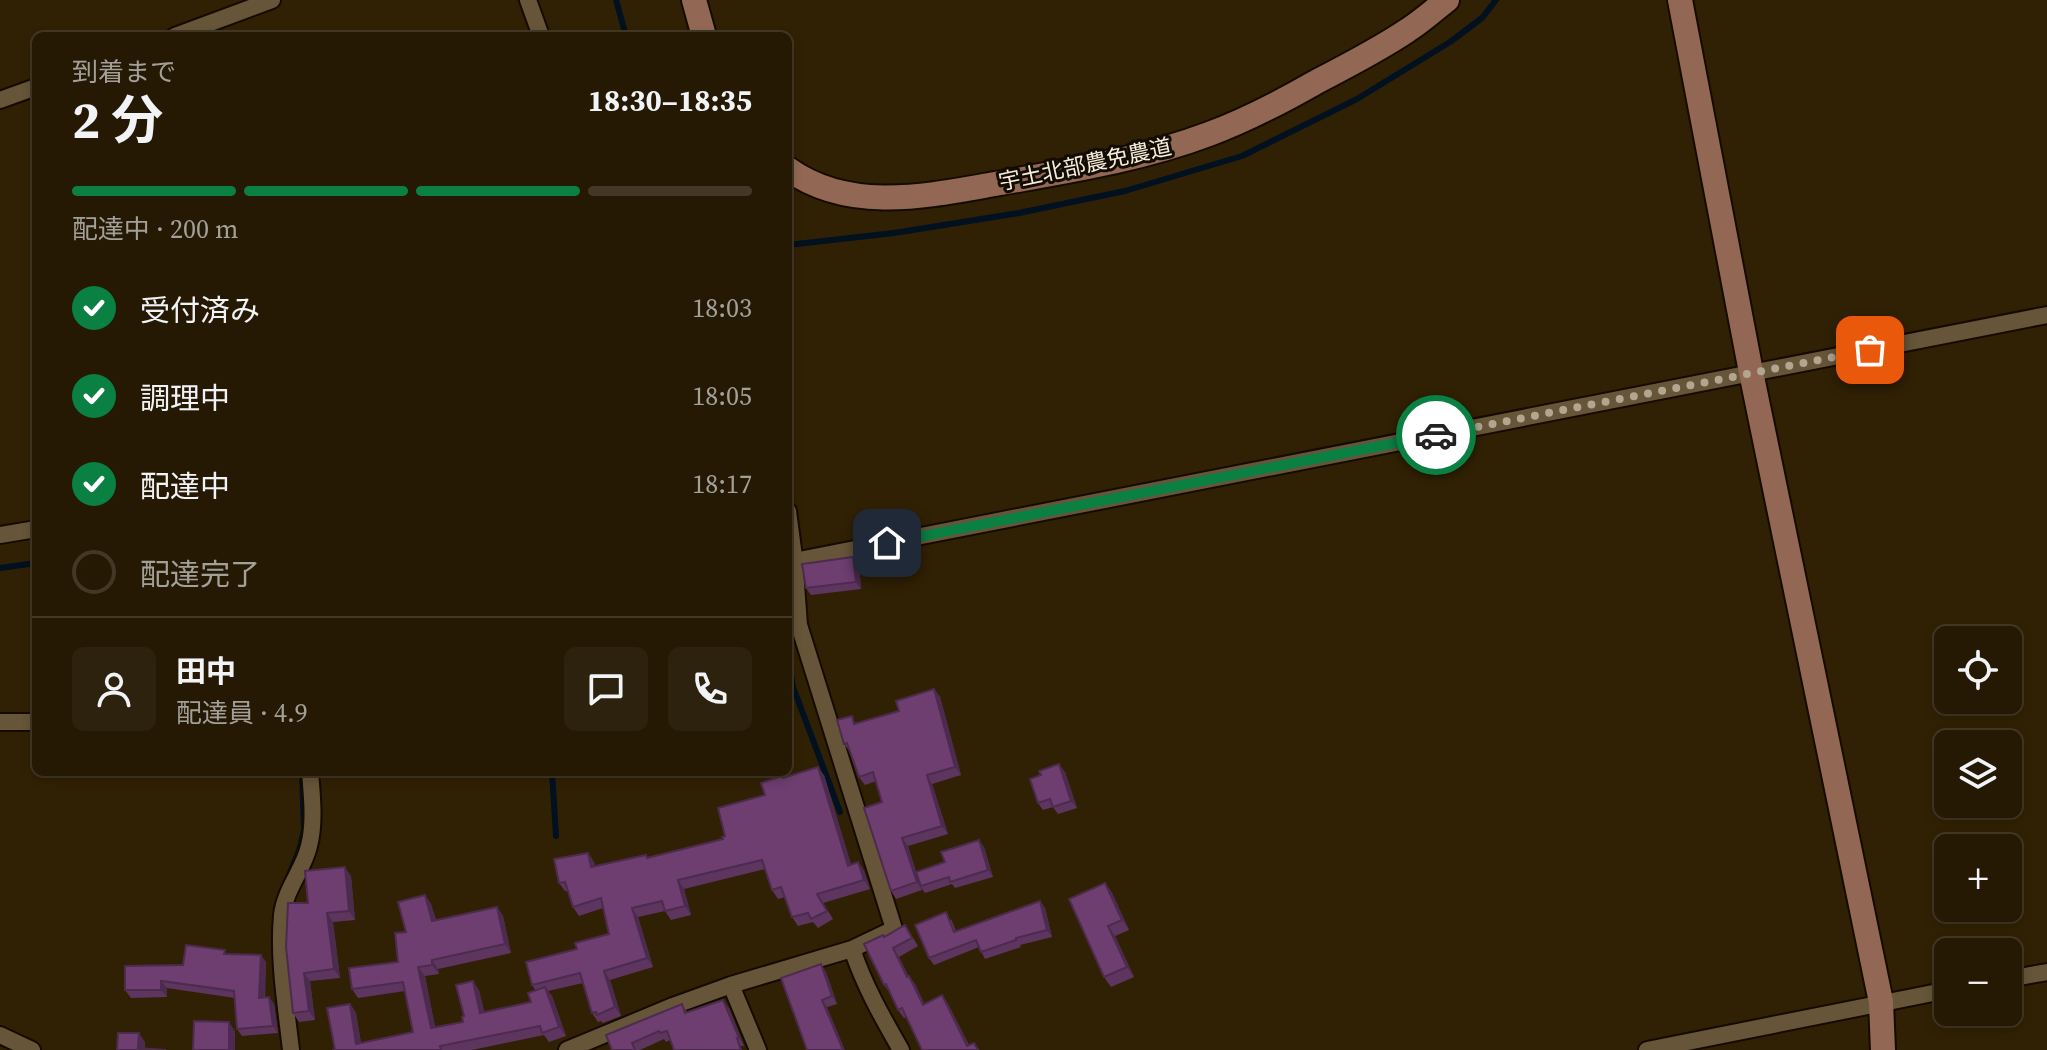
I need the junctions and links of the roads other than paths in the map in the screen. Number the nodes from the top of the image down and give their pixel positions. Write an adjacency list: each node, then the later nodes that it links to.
1 (272, 0): 6 (street)
2 (528, 0): 7 (street)
3 (694, 0): 8 (street)
4 (1447, 0): 11 (street, 宇土北部農免農道)
5 (1680, 0): 13 (street)
6 (186, 32)
7 (540, 32)
8 (703, 32)
9 (32, 88): 10 (street)
10 (0, 100)
11 (792, 171)
12 (2047, 315): 13 (street)
13 (1751, 372): 16 (street); 25 (street)
14 (32, 530): 15 (street)
15 (0, 535)
16 (792, 558): 20 (street)
17 (0, 722): 18 (street)
18 (32, 722)
19 (310, 776): 28 (street)
20 (852, 949): 23 (street); 31 (street)
21 (2047, 972): 22 (street)
22 (2022, 976)
23 (731, 985): 29 (street); 30 (street)
24 (1934, 993): 25 (street)
25 (1881, 1002): 32 (street); 33 (street)
26 (0, 1035): 27 (street)
27 (32, 1050)
28 (291, 1050)
29 (567, 1050)
30 (758, 1050)
31 (901, 1050)
32 (1647, 1050)
33 (1883, 1050)

